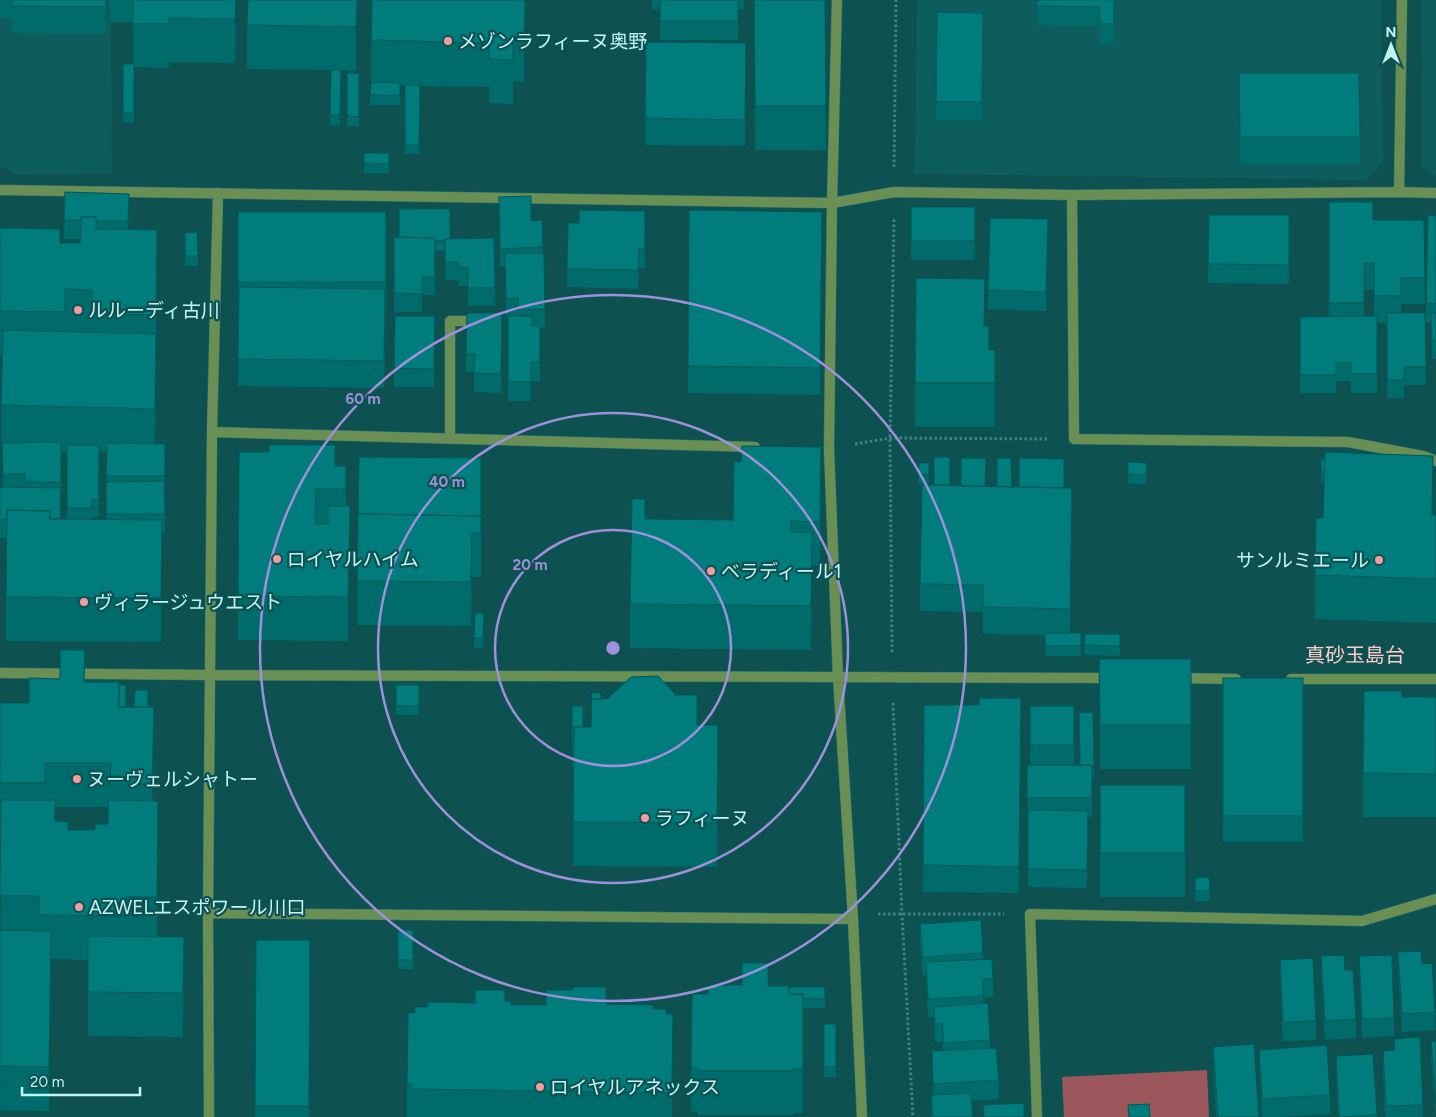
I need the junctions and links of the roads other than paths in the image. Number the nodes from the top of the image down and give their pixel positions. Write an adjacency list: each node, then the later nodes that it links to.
1 (837, 0): 8 (street)
2 (1402, 0): 4 (street)
3 (0, 190): 5 (street)
4 (1399, 192): 6 (street); 7 (street)
5 (218, 193): 8 (street); 10 (street)
6 (1436, 194)
7 (1072, 195): 8 (street); 13 (street)
8 (832, 203): 16 (street)
9 (490, 321): 11 (street)
10 (212, 432): 11 (street); 15 (street)
11 (450, 438): 12 (street)
12 (769, 448)
13 (1436, 462)
14 (0, 673): 15 (street)
15 (210, 675): 16 (street); 23 (street)
16 (838, 677): 17 (street); 24 (street)
17 (1120, 678)
18 (1169, 678): 19 (street)
19 (1248, 679)
20 (1278, 679): 21 (street)
21 (1436, 679)
22 (1436, 898): 27 (street)
23 (208, 913): 24 (street); 25 (street)
24 (853, 920): 26 (street)
25 (209, 1117)
26 (862, 1117)
27 (1037, 1117)

